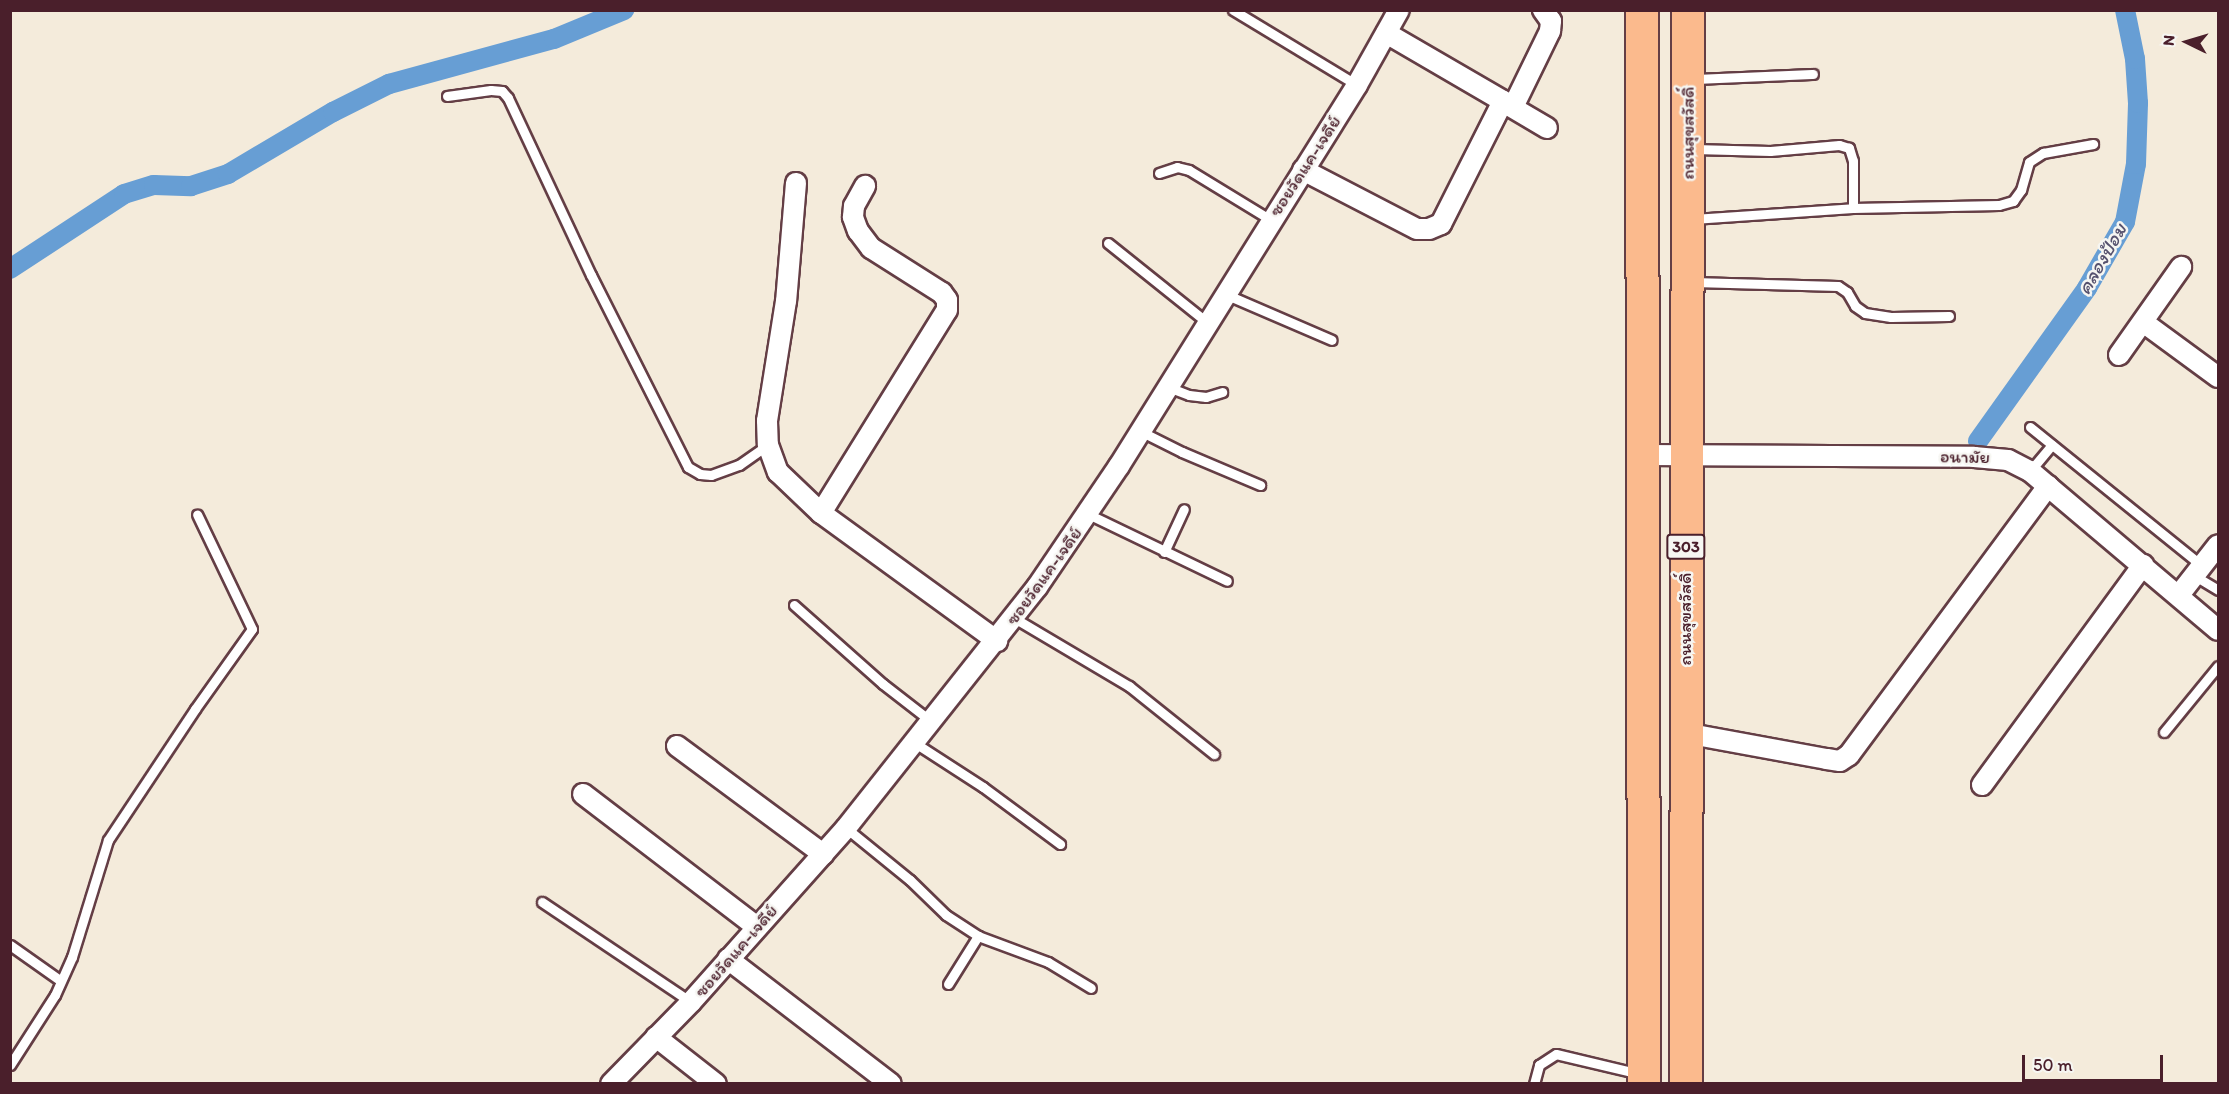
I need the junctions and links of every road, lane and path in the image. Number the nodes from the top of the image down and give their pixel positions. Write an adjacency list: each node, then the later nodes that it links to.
1 (1233, 10): 9 (lane)
2 (1399, 10): 6 (street, ซอยวัดแค-เจดีย์)
3 (1543, 10): 11 (street)
4 (1642, 10): 38 (main road, 303)
5 (1688, 10): 8 (main road, ถนนสุขสวัสดิ์ / 303)
6 (1386, 33): 9 (street, ซอยวัดแค-เจดีย์); 11 (street)
7 (1813, 74): 8 (lane)
8 (1689, 79): 14 (main road, ถนนสุขสวัสดิ์ / 303)
9 (1358, 85): 15 (street, ซอยวัดแค-เจดีย์)
10 (447, 96): 37 (lane)
11 (1508, 104): 12 (street); 15 (street)
12 (1547, 128)
13 (2093, 144): 19 (lane)
14 (1688, 149): 19 (lane); 21 (main road, ถนนสุขสวัสดิ์ / 303)
15 (1303, 170): 20 (street, ซอยวัดแค-เจดีย์)
16 (1159, 173): 20 (lane)
17 (796, 183): 37 (street)
18 (865, 186): 44 (street)
19 (1853, 208): 21 (lane)
20 (1271, 220): 25 (street, ซอยวัดแค-เจดีย์)
21 (1688, 220): 24 (main road, ถนนสุขสวัสดิ์ / 303)
22 (1108, 243): 27 (lane)
23 (2181, 267): 28 (street)
24 (1688, 282): 26 (lane); 39 (main road, ถนนสุขสวัสดิ์ / 303)
25 (1225, 294): 27 (street, ซอยวัดแค-เจดีย์); 29 (lane)
26 (1948, 316)
27 (1208, 322): 32 (street, ซอยวัดแค-เจดีย์)
28 (2143, 322): 30 (street); 31 (street)
29 (1332, 340)
30 (2119, 355)
31 (2218, 377)
32 (1168, 387): 33 (lane); 35 (street, ซอยวัดแค-เจดีย์)
33 (1222, 392)
34 (2030, 427): 36 (lane)
35 (1140, 431): 41 (lane); 46 (street, ซอยวัดแค-เจดีย์)
36 (2052, 445): 40 (lane); 50 (lane)
37 (768, 446): 44 (street)
38 (1643, 455): 39 (street, อนามัย); 81 (main road, 303)
39 (1686, 455): 40 (street, อนามัย); 61 (main road, ถนนสุขสวัสดิ์ / 303)
40 (2030, 471): 42 (street, อนามัย)
41 (1260, 485)
42 (2048, 486): 49 (street, อนามัย); 61 (street)
43 (1184, 509): 48 (lane)
44 (821, 513): 57 (street)
45 (197, 514): 75 (lane)
46 (1088, 514): 48 (lane); 55 (street, ซอยวัดแค-เจดีย์)
47 (2218, 545): 50 (street)
48 (1164, 552): 51 (lane)
49 (2143, 566): 53 (street, อนามัย); 65 (street)
50 (2198, 571): 52 (lane); 53 (street)
51 (1227, 581)
52 (2218, 590)
53 (2180, 595): 56 (street, อนามัย)
54 (794, 605): 59 (lane)
55 (1014, 618): 57 (street, ซอยวัดแค-เจดีย์); 64 (lane)
56 (2218, 630)
57 (997, 641): 59 (street, ซอยวัดแค-เจดีย์)
58 (2218, 666): 60 (lane)
59 (932, 722): 62 (street, ซอยวัดแค-เจดีย์)
60 (2164, 732)
61 (1685, 733): 86 (main road, ถนนสุขสวัสดิ์ / 303)
62 (915, 743): 67 (street, ซอยวัดแค-เจดีย์); 68 (lane)
63 (677, 746): 69 (street)
64 (1214, 754)
65 (1982, 785)
66 (583, 794): 71 (street)
67 (846, 828): 69 (street, ซอยวัดแค-เจดีย์); 72 (lane)
68 (1060, 844)
69 (823, 854): 71 (street, ซอยวัดแค-เจดีย์)
70 (542, 902): 78 (lane)
71 (757, 927): 74 (street, ซอยวัดแค-เจดีย์)
72 (978, 936): 76 (lane); 77 (lane)
73 (10, 945): 75 (lane)
74 (729, 959): 78 (street, ซอยวัดแค-เจดีย์); 84 (street)
75 (62, 981): 80 (lane)
76 (948, 984)
77 (1091, 988)
78 (691, 1002): 79 (street, ซอยวัดแค-เจดีย์)
79 (656, 1037): 82 (street, ซอยวัดแค-เจดีย์); 83 (street)
80 (10, 1065)
81 (1644, 1079): 85 (lane)
82 (611, 1083)
83 (716, 1083)
84 (891, 1083)
85 (1534, 1083)
86 (1686, 1083)

